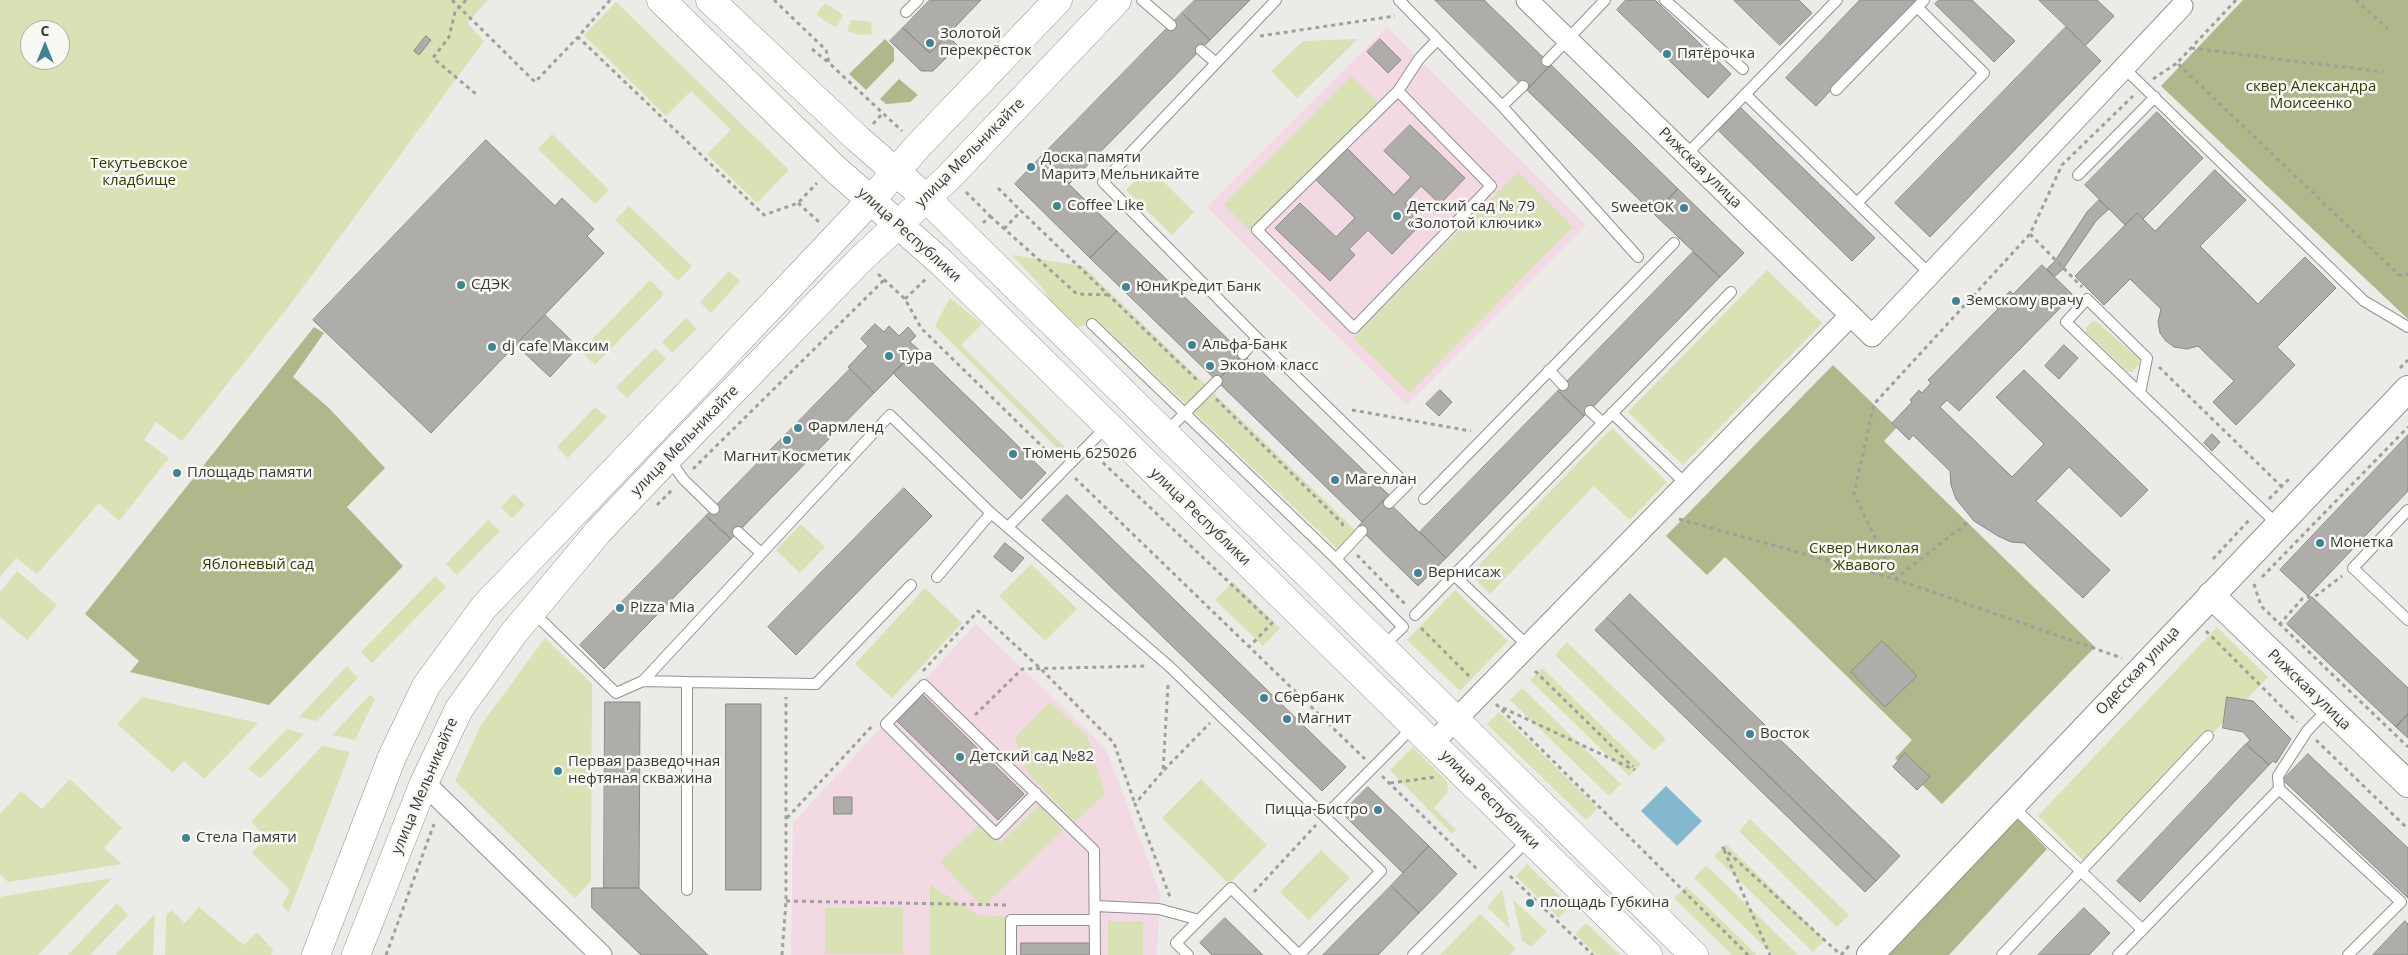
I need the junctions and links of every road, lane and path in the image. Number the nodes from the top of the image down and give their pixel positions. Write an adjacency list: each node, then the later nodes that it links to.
1 (452, 0): 21 (path)
2 (466, 0): 21 (path)
3 (610, 0): 26 (path)
4 (661, 0): 54 (main road, улица Республики)
5 (710, 0): 50 (main road)
6 (774, 0): 35 (path)
7 (918, 0): 22 (lane)
8 (1058, 0): 50 (main road, улица Мельникайте)
9 (1118, 0): 53 (main road, улица Мельникайте)
10 (1142, 0): 24 (lane)
11 (1276, 0): 27 (lane)
12 (1399, 0): 23 (lane)
13 (1527, 0): 29 (street, Рижская улица)
14 (1605, 0): 29 (lane)
15 (1665, 0): 38 (lane)
16 (1837, 0): 45 (lane)
17 (2236, 0): 30 (path)
18 (2356, 0): 25 (path)
19 (1920, 4): 42 (lane); 56 (lane)
20 (2182, 6): 37 (street)
21 (460, 7): 26 (path); 44 (path)
22 (906, 12)
23 (1413, 14): 27 (path); 28 (lane)
24 (1170, 25)
25 (2388, 29)
26 (578, 36): 55 (path)
27 (1238, 39): 33 (lane)
28 (1437, 40): 43 (lane); 47 (lane)
29 (1568, 40): 34 (lane); 49 (street, Рижская улица)
30 (2191, 48): 36 (path); 39 (path)
31 (812, 49): 35 (path)
32 (1200, 50): 33 (lane)
33 (1215, 62): 72 (lane)
34 (1547, 62)
35 (829, 63): 48 (path)
36 (2177, 63): 41 (path); 64 (path)
37 (2124, 68): 41 (lane); 63 (street)
38 (1743, 69)
39 (2383, 72)
40 (1523, 86): 47 (lane)
41 (2143, 86): 46 (lane); 111 (path)
42 (1836, 90)
43 (1398, 92): 43 (lane)
44 (476, 94)
45 (1745, 94): 49 (lane); 56 (lane)
46 (2154, 97): 51 (lane); 71 (lane)
47 (1502, 106): 62 (lane)
48 (883, 113)
49 (1686, 155): 69 (street, Рижская улица)
50 (895, 172): 53 (main road); 54 (main road, улица Мельникайте)
51 (2078, 175)
52 (998, 188): 57 (path)
53 (926, 198): 59 (main road, улица Мельникайте); 87 (main road)
54 (872, 200): 59 (main road, улица Республики); 161 (main road, улица Мельникайте)
55 (798, 203)
56 (1857, 203): 63 (lane)
57 (1021, 211): 60 (path); 67 (path)
58 (990, 216): 60 (path)
59 (898, 224): 85 (main road, улица Республики); 90 (main road, улица Мельникайте)
60 (1004, 229): 67 (path)
61 (1674, 243): 74 (lane)
62 (1638, 257)
63 (1930, 274): 69 (street, Рижская улица)
64 (2408, 274)
65 (884, 280): 90 (path)
66 (1731, 292): 83 (lane)
67 (1110, 294): 78 (path)
68 (906, 299): 91 (path)
69 (1851, 315): 92 (street)
70 (1092, 324): 82 (lane)
71 (2408, 327)
72 (1257, 338): 73 (lane); 80 (lane)
73 (1243, 354)
74 (1549, 370): 76 (lane); 88 (lane)
75 (1217, 381): 78 (lane)
76 (1563, 385)
77 (2408, 389): 101 (street, Одесская улица)
78 (1207, 390): 82 (lane); 105 (path)
79 (2140, 393): 79 (lane); 101 (lane)
80 (1326, 406): 88 (path); 94 (lane)
81 (1590, 411): 84 (lane)
82 (1186, 413): 87 (lane); 107 (lane)
83 (1612, 413): 84 (lane); 92 (lane)
84 (1602, 423): 109 (lane)
85 (1107, 426): 89 (lane); 135 (main road, улица Республики)
86 (2408, 427): 112 (path)
87 (1165, 433): 122 (main road)
88 (1488, 434): 93 (lane)
89 (1087, 448): 91 (lane); 121 (path)
90 (676, 468): 95 (path); 96 (lane); 115 (main road, улица Мельникайте)
91 (1066, 469): 102 (lane); 121 (path)
92 (1686, 484): 120 (street)
93 (1424, 499)
94 (1389, 503)
95 (655, 508)
96 (714, 508)
97 (2408, 510): 108 (lane)
98 (992, 513): 102 (lane); 106 (lane); 110 (lane)
99 (1675, 518): 111 (path)
100 (1967, 523): 111 (path)
101 (2278, 525): 114 (street, Одесская улица)
102 (1009, 526): 124 (lane)
103 (1362, 531): 105 (lane)
104 (738, 532): 106 (lane)
105 (1348, 546): 107 (lane); 116 (path)
106 (761, 554): 126 (lane)
107 (1336, 559): 122 (lane)
108 (2353, 568): 118 (lane); 119 (path)
109 (1454, 575): 116 (lane); 120 (lane)
110 (937, 577)
111 (1895, 579): 123 (path)
112 (2254, 584): 114 (path); 119 (path)
113 (911, 585): 128 (lane)
114 (2219, 603): 117 (street, Одесская улица); 130 (street, Рижская улица)
115 (533, 612): 126 (lane); 143 (main road, улица Мельникайте)
116 (1415, 615): 129 (path)
117 (2190, 616): 134 (path); 146 (street, Одесская улица)
118 (2408, 620)
119 (2279, 625): 137 (path)
120 (1528, 646): 129 (street)
121 (1249, 647): 138 (path)
122 (1381, 647): 132 (main road)
123 (2122, 658)
124 (1169, 666): 131 (lane); 133 (path); 139 (path)
125 (1535, 671): 173 (path)
126 (643, 681): 127 (lane)
127 (687, 682): 128 (lane); 152 (lane)
128 (786, 684): 153 (path)
129 (1484, 691): 132 (street)
130 (2329, 708): 134 (lane); 142 (street, Рижская улица)
131 (1218, 715): 139 (path); 147 (lane)
132 (1455, 720): 135 (street); 172 (main road)
133 (965, 725): 145 (lane); 145 (lane)
134 (2307, 731): 144 (lane); 148 (path)
135 (1424, 734): 138 (lane); 149 (main road, улица Республики)
136 (2208, 736): 150 (lane)
137 (2408, 747)
138 (1372, 767): 140 (path); 147 (lane)
139 (1163, 771): 156 (path)
140 (1389, 784): 141 (path); 151 (path)
141 (1443, 784)
142 (2408, 784)
143 (430, 789): 162 (main road, улица Мельникайте); 163 (path); 164 (street)
144 (2279, 789): 160 (lane); 179 (lane)
145 (1036, 793): 155 (lane)
146 (2012, 805): 150 (lane); 176 (street, Одесская улица)
147 (1325, 816): 154 (path); 154 (lane)
148 (2408, 828)
149 (1529, 839): 151 (lane); 171 (main road, улица Республики)
150 (2082, 872): 160 (lane); 177 (lane)
151 (1488, 880): 169 (lane); 170 (path)
152 (687, 890)
153 (786, 901): 157 (path); 165 (path)
154 (1245, 902): 159 (lane)
155 (1095, 906): 156 (lane); 158 (lane)
156 (1172, 911): 159 (lane)
157 (1011, 920): 158 (lane); 166 (lane)
158 (1095, 920): 167 (lane)
159 (1199, 920): 168 (lane)
160 (2143, 930): 178 (lane)
161 (316, 955)
162 (356, 955)
163 (386, 955)
164 (601, 955)
165 (782, 955)
166 (1011, 955)
167 (1095, 955)
168 (1188, 955)
169 (1413, 955)
170 (1593, 955)
171 (1648, 955)
172 (1694, 955)
173 (1748, 955)
174 (1770, 955): 175 (path)
175 (1841, 955)
176 (1870, 955)
177 (2002, 955)
178 (2118, 955)
179 (2348, 955)

